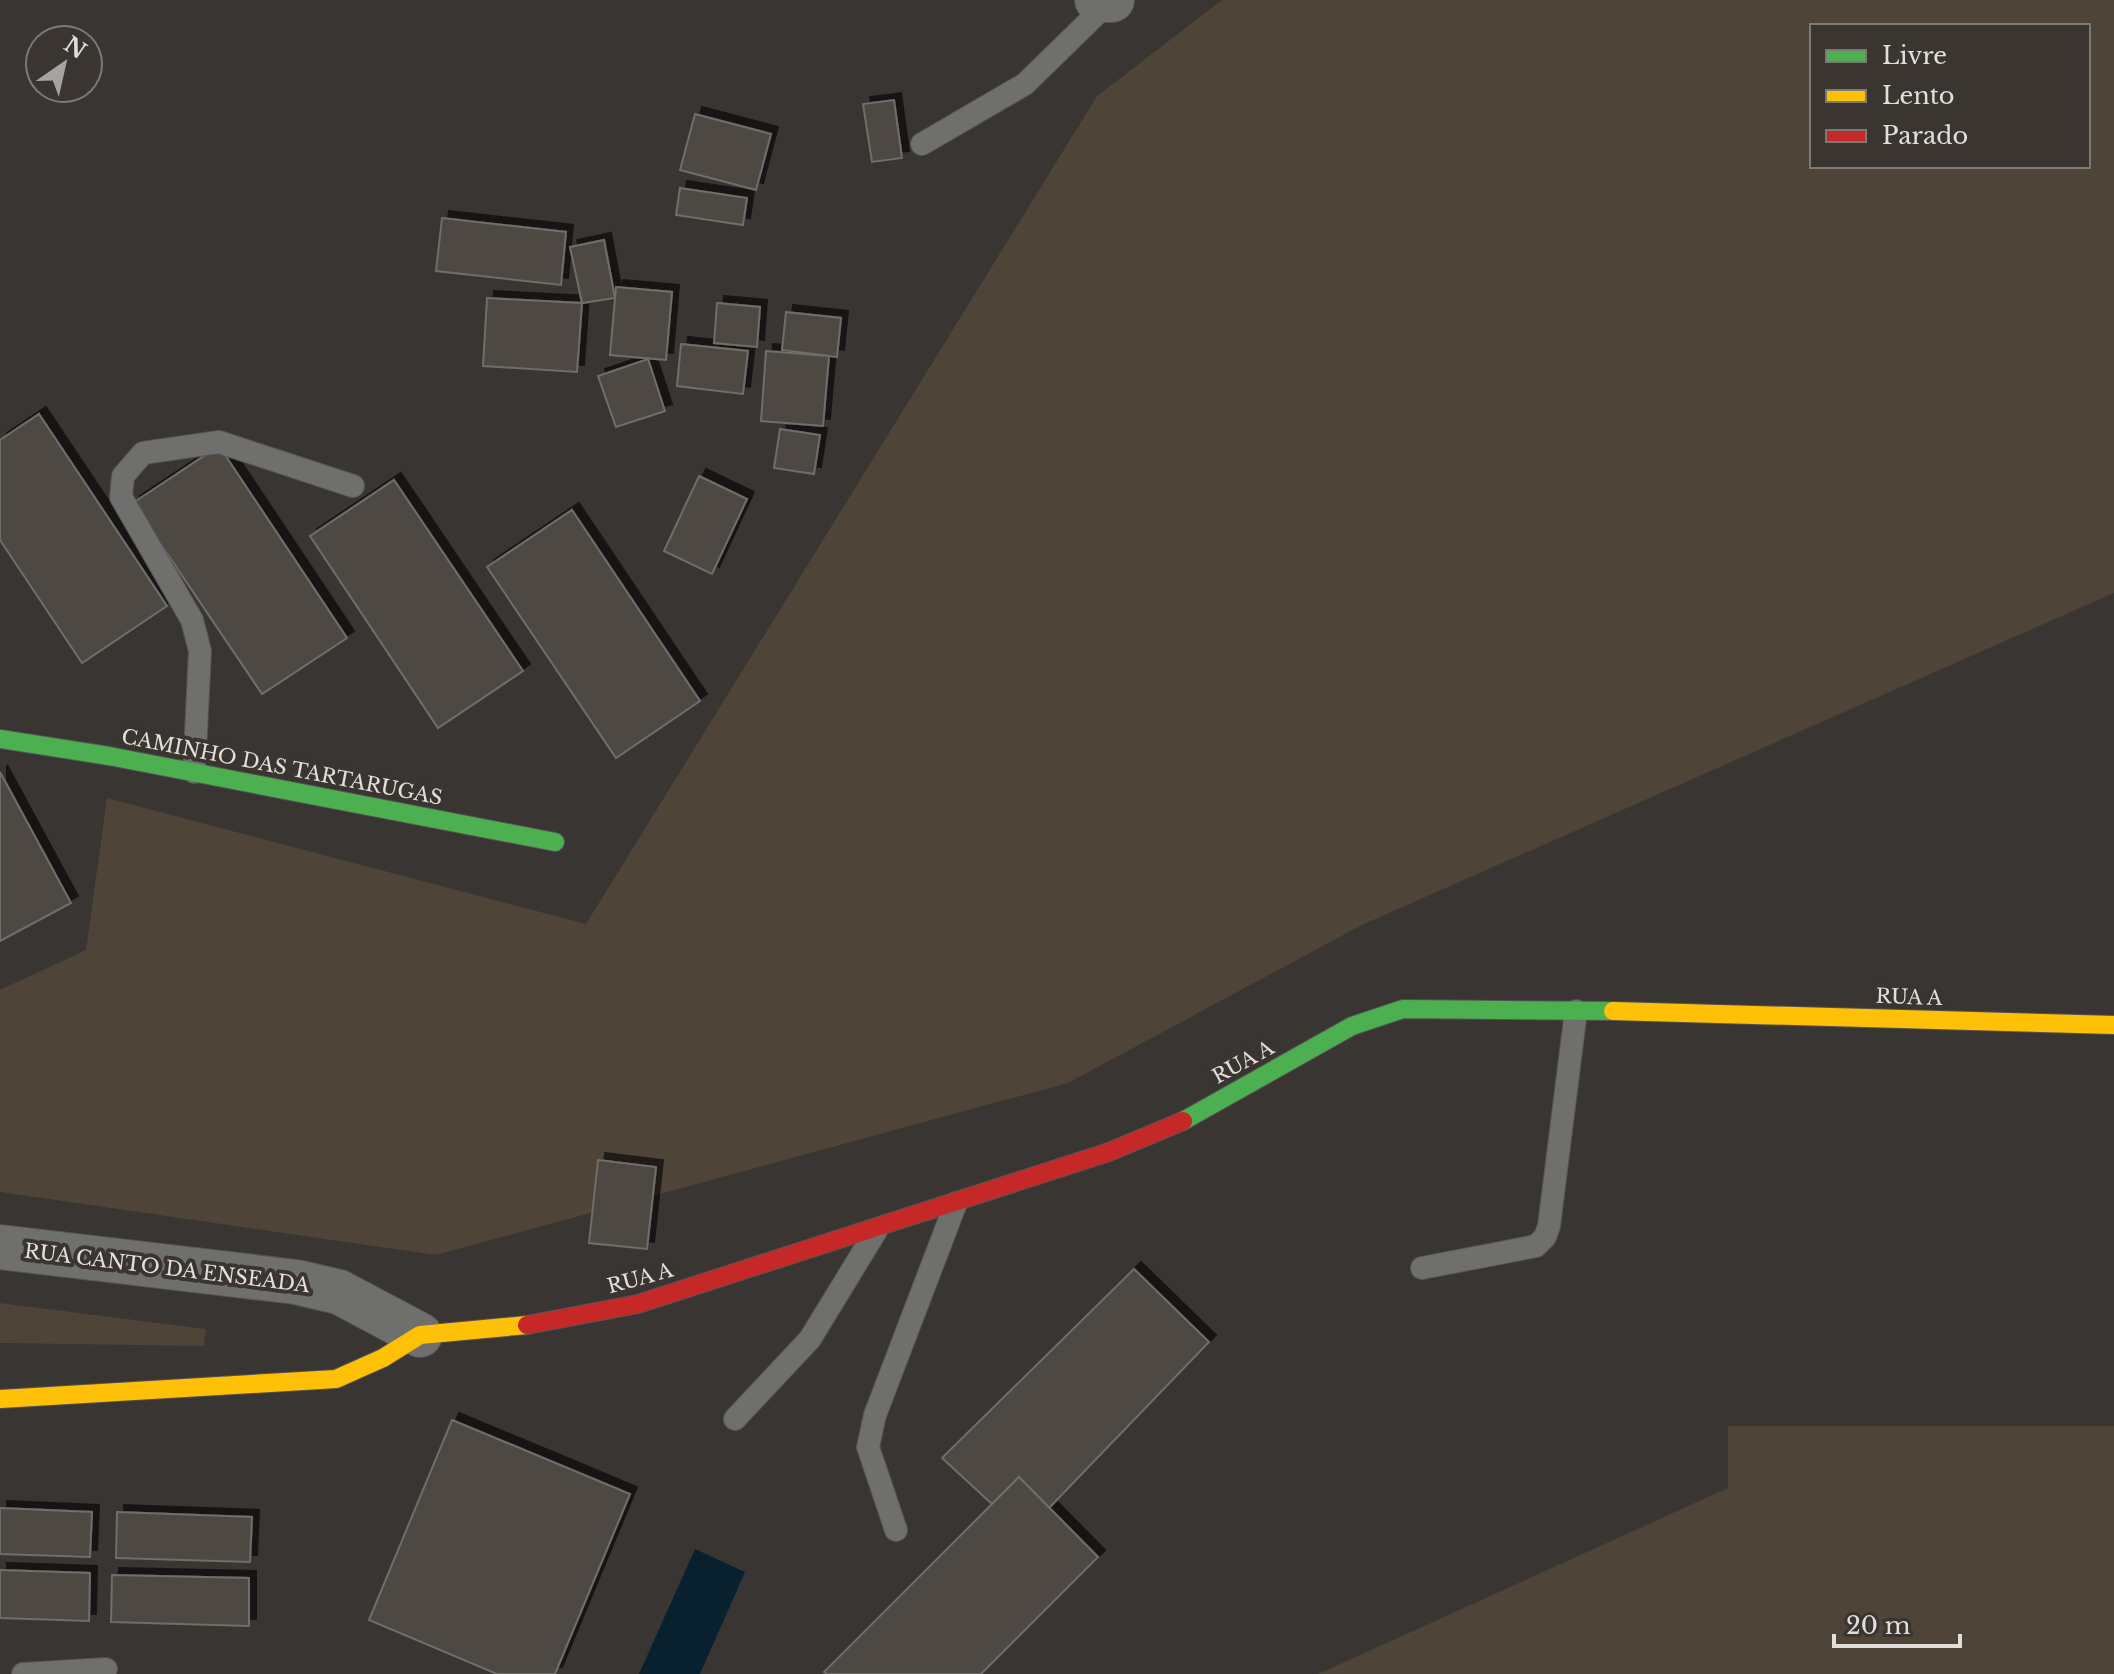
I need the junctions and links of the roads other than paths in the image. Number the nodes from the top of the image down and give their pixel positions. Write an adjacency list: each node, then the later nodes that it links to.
1 (1106, 1): 2 (lane)
2 (922, 144)
3 (353, 486): 5 (lane)
4 (0, 739): 5 (street, CAMINHO DAS TARTARUGAS)
5 (194, 772): 6 (street, CAMINHO DAS TARTARUGAS)
6 (555, 842)
7 (1576, 1011): 8 (street, RUA A); 9 (street, RUA A); 12 (lane)
8 (2114, 1025)
9 (957, 1201): 10 (street, RUA A); 16 (lane)
10 (879, 1226): 13 (street, RUA A); 15 (lane)
11 (0, 1247): 13 (street, RUA CANTO DA ENSEADA)
12 (1422, 1268)
13 (420, 1335): 14 (street)
14 (0, 1399)
15 (735, 1419)
16 (896, 1530)
17 (106, 1669): 18 (lane)
18 (23, 1674)

